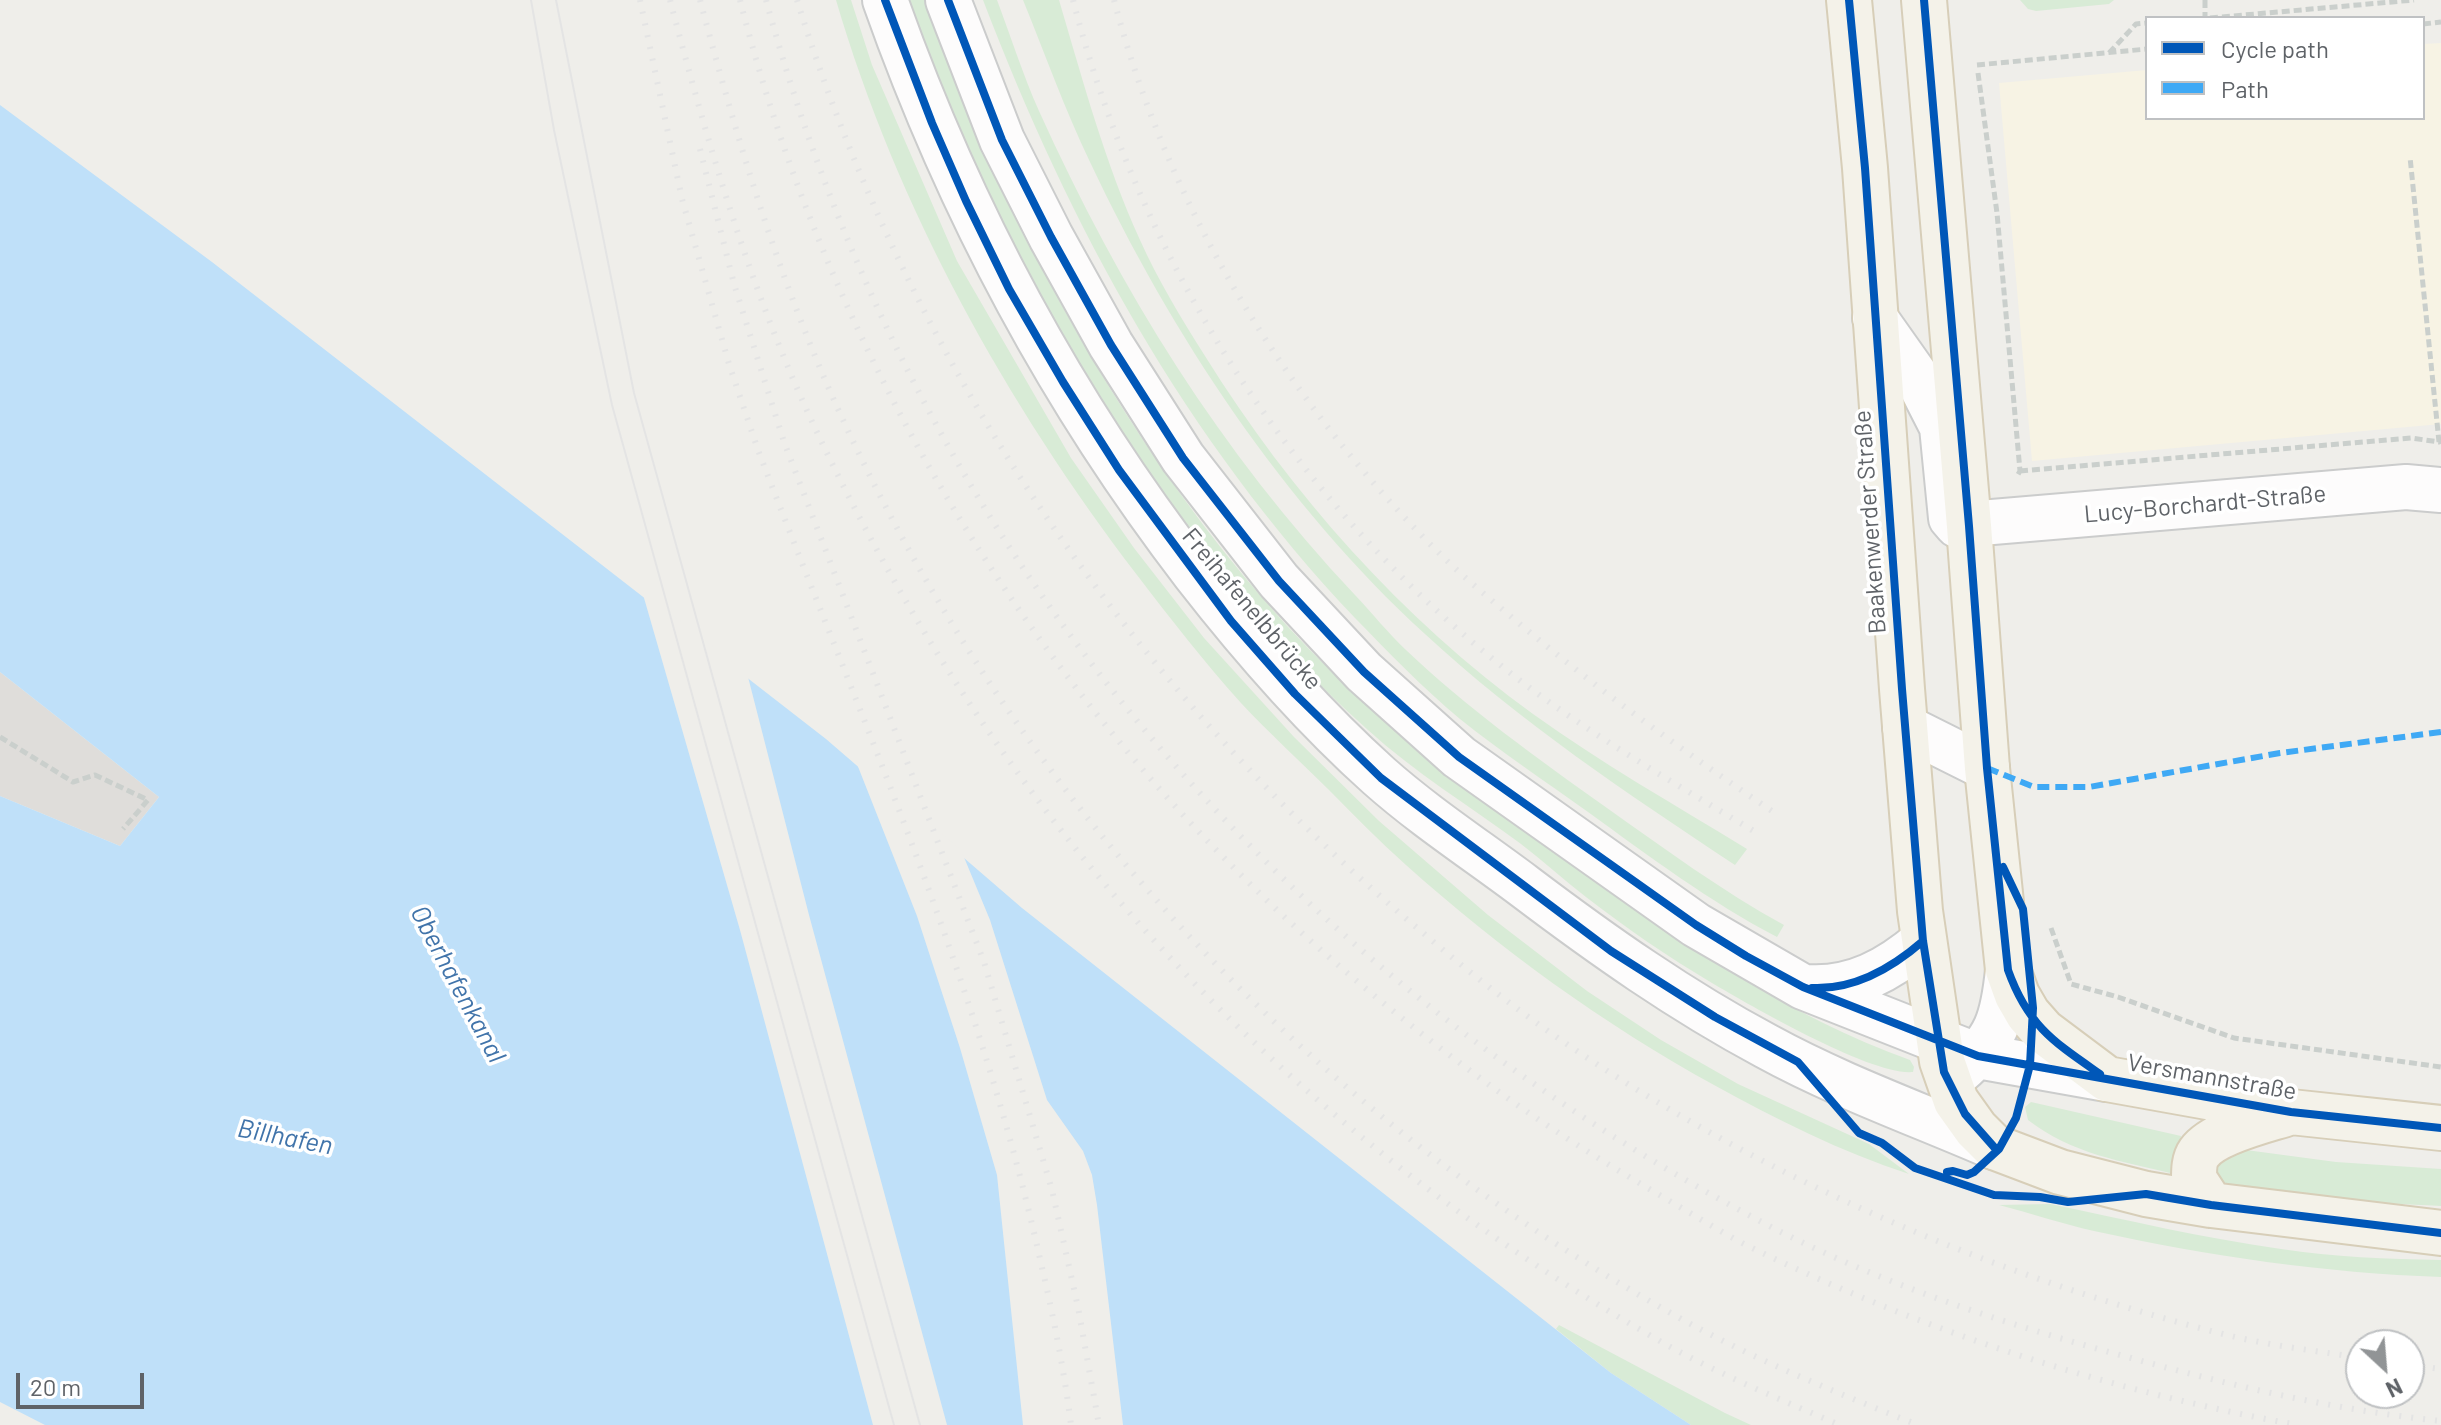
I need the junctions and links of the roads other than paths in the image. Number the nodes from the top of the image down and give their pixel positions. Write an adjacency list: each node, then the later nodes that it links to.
1 (885, 0): 15 (street, Freihafenelbbrücke)
2 (948, 0): 12 (street, Freihafenelbbrücke)
3 (1849, 0): 5 (main road, Baakenwerder Straße)
4 (1924, 0): 7 (main road)
5 (1875, 318): 7 (street); 8 (main road, Baakenwerder Straße)
6 (2441, 490): 7 (street, Lucy-Borchardt-Straße)
7 (1969, 526): 9 (main road)
8 (1905, 727): 9 (street); 10 (main road, Baakenwerder Straße)
9 (1987, 768): 11 (main road)
10 (1923, 941): 12 (street); 13 (main road, Baakenwerder Straße)
11 (2008, 970): 13 (street); 14 (main road)
12 (1803, 987): 13 (street, Freihafenelbbrücke)
13 (1954, 1059): 14 (street, Versmannstraße); 15 (street); 18 (main road, Baakenwerder Straße)
14 (2107, 1079): 16 (main road, Versmannstraße)
15 (1849, 1086): 18 (street)
16 (2291, 1112): 17 (main road, Versmannstraße); 19 (main road)
17 (2441, 1128)
18 (1994, 1147): 19 (main road)
19 (2211, 1205): 20 (main road)
20 (2441, 1233)

